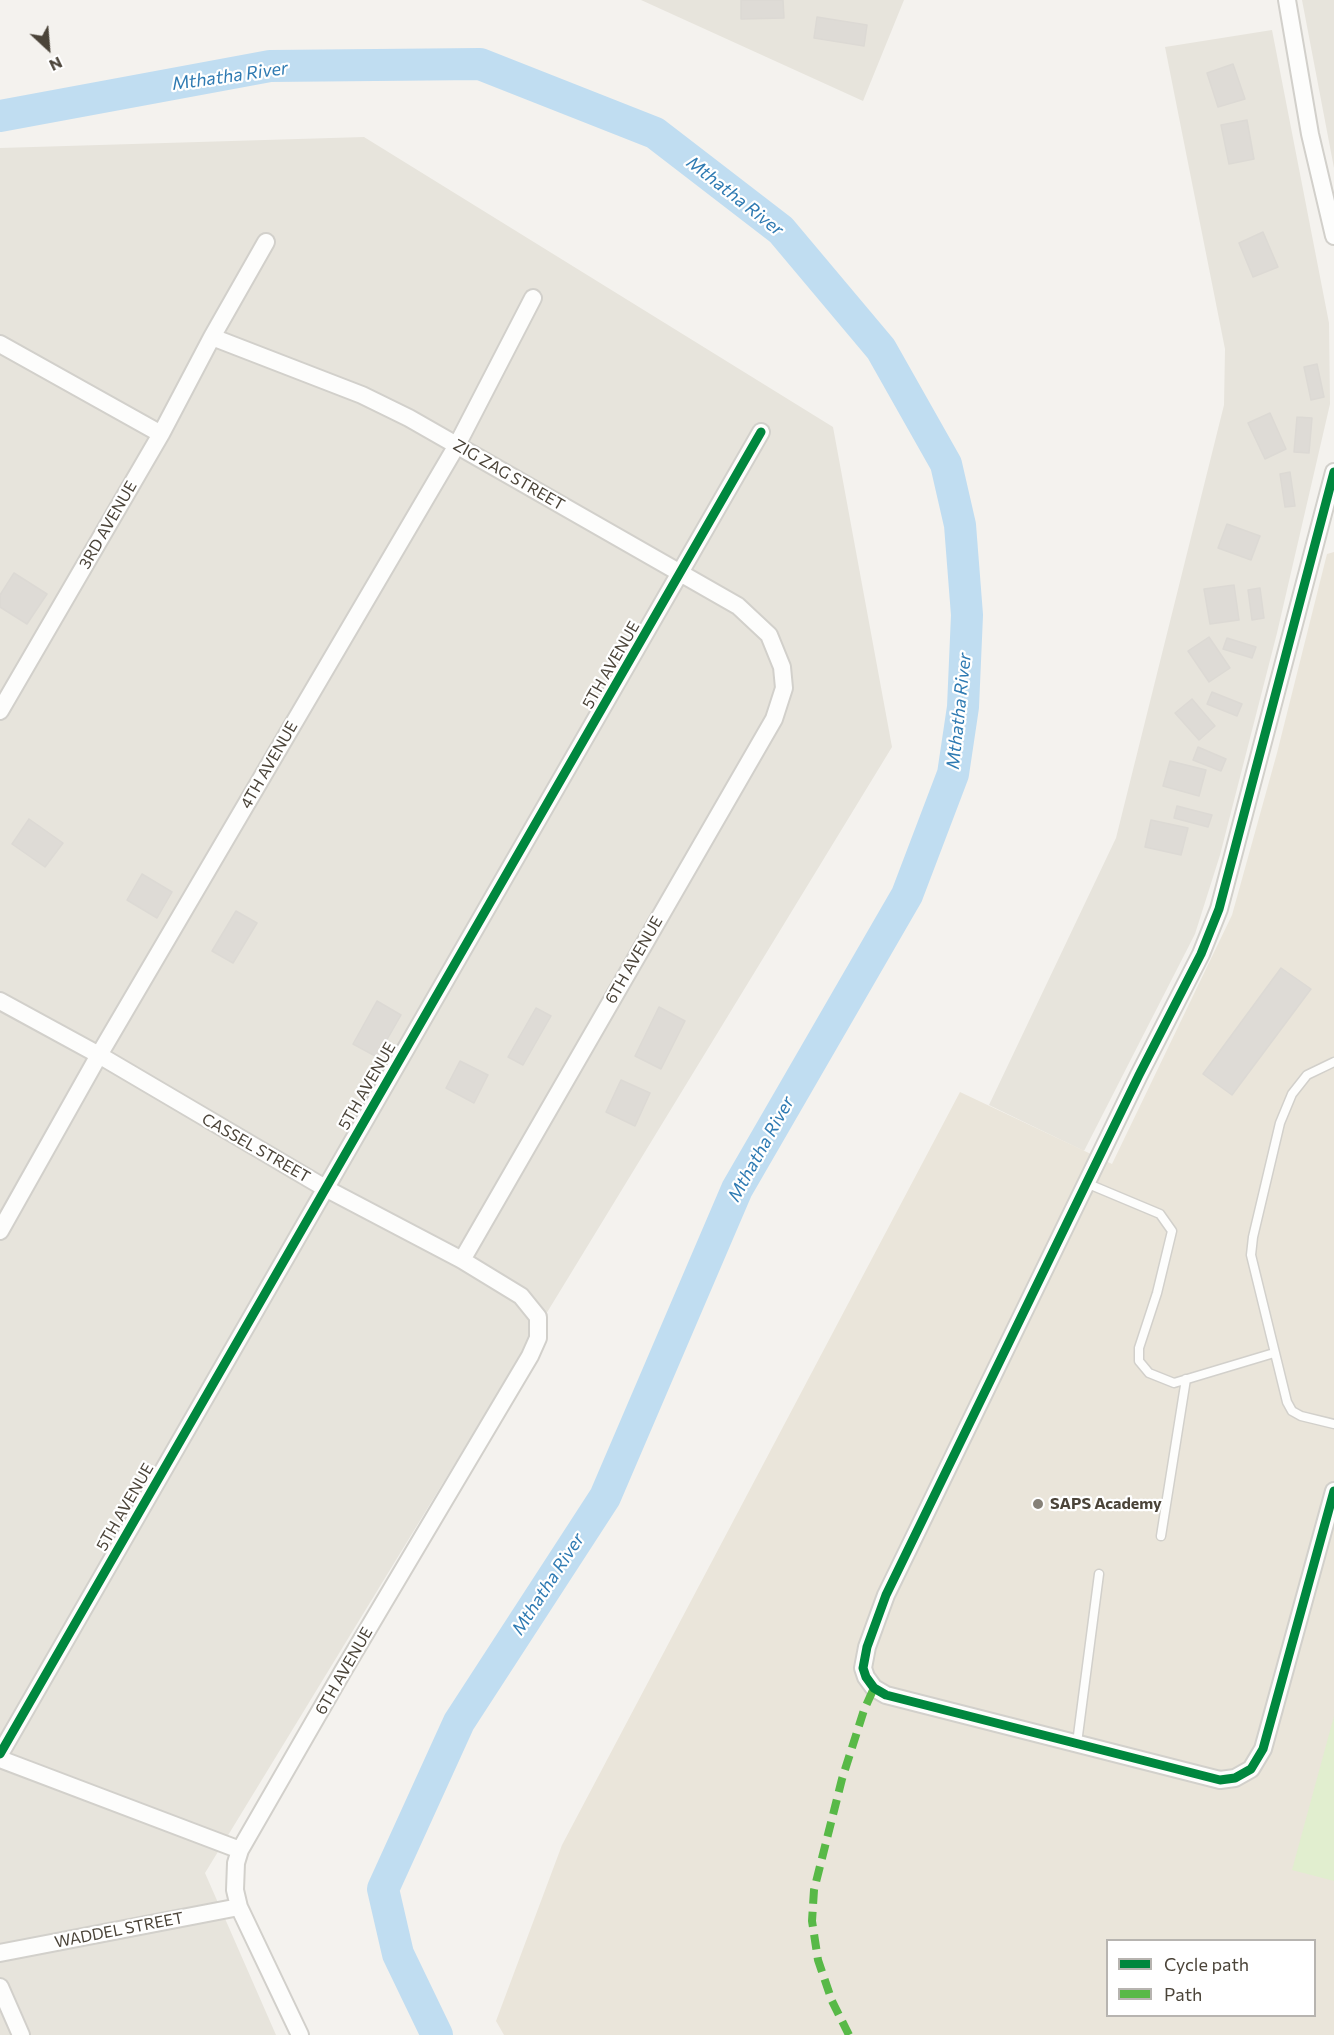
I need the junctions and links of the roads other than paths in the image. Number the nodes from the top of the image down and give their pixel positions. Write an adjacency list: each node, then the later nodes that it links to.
1 (1287, 0): 2 (street)
2 (1334, 236)
3 (266, 242): 5 (street, 3RD AVENUE)
4 (533, 298): 9 (street, 4TH AVENUE)
5 (212, 337): 8 (street, 3RD AVENUE); 9 (street, ZIG ZAG STREET)
6 (0, 344): 8 (street)
7 (761, 432): 12 (street, 5TH AVENUE)
8 (161, 434): 14 (street, 3RD AVENUE)
9 (457, 445): 12 (street, ZIG ZAG STREET); 16 (street, 4TH AVENUE)
10 (1334, 472): 11 (street)
11 (1328, 529): 18 (street)
12 (681, 573): 13 (street, ZIG ZAG STREET); 19 (street, 5TH AVENUE)
13 (778, 654): 21 (street, 6TH AVENUE)
14 (0, 711)
15 (0, 1001): 16 (street, CASSEL STREET)
16 (99, 1055): 19 (street, CASSEL STREET); 20 (street, 4TH AVENUE)
17 (1334, 1062): 23 (lane)
18 (1086, 1183): 24 (lane); 29 (street)
19 (325, 1188): 21 (street, CASSEL STREET); 30 (street, 5TH AVENUE)
20 (0, 1231)
21 (462, 1260): 22 (street, CASSEL STREET)
22 (538, 1317): 31 (street, 6TH AVENUE)
23 (1274, 1353): 24 (lane); 25 (lane)
24 (1186, 1379): 27 (lane)
25 (1334, 1424)
26 (1334, 1491): 29 (street)
27 (1161, 1536)
28 (1099, 1574): 29 (lane)
29 (1077, 1743)
30 (0, 1757): 31 (street)
31 (240, 1850): 32 (street, 6TH AVENUE)
32 (239, 1907): 33 (street, WADDEL STREET); 36 (street, 6TH AVENUE)
33 (0, 1953)
34 (0, 1987): 35 (street)
35 (21, 2035)
36 (300, 2035)

